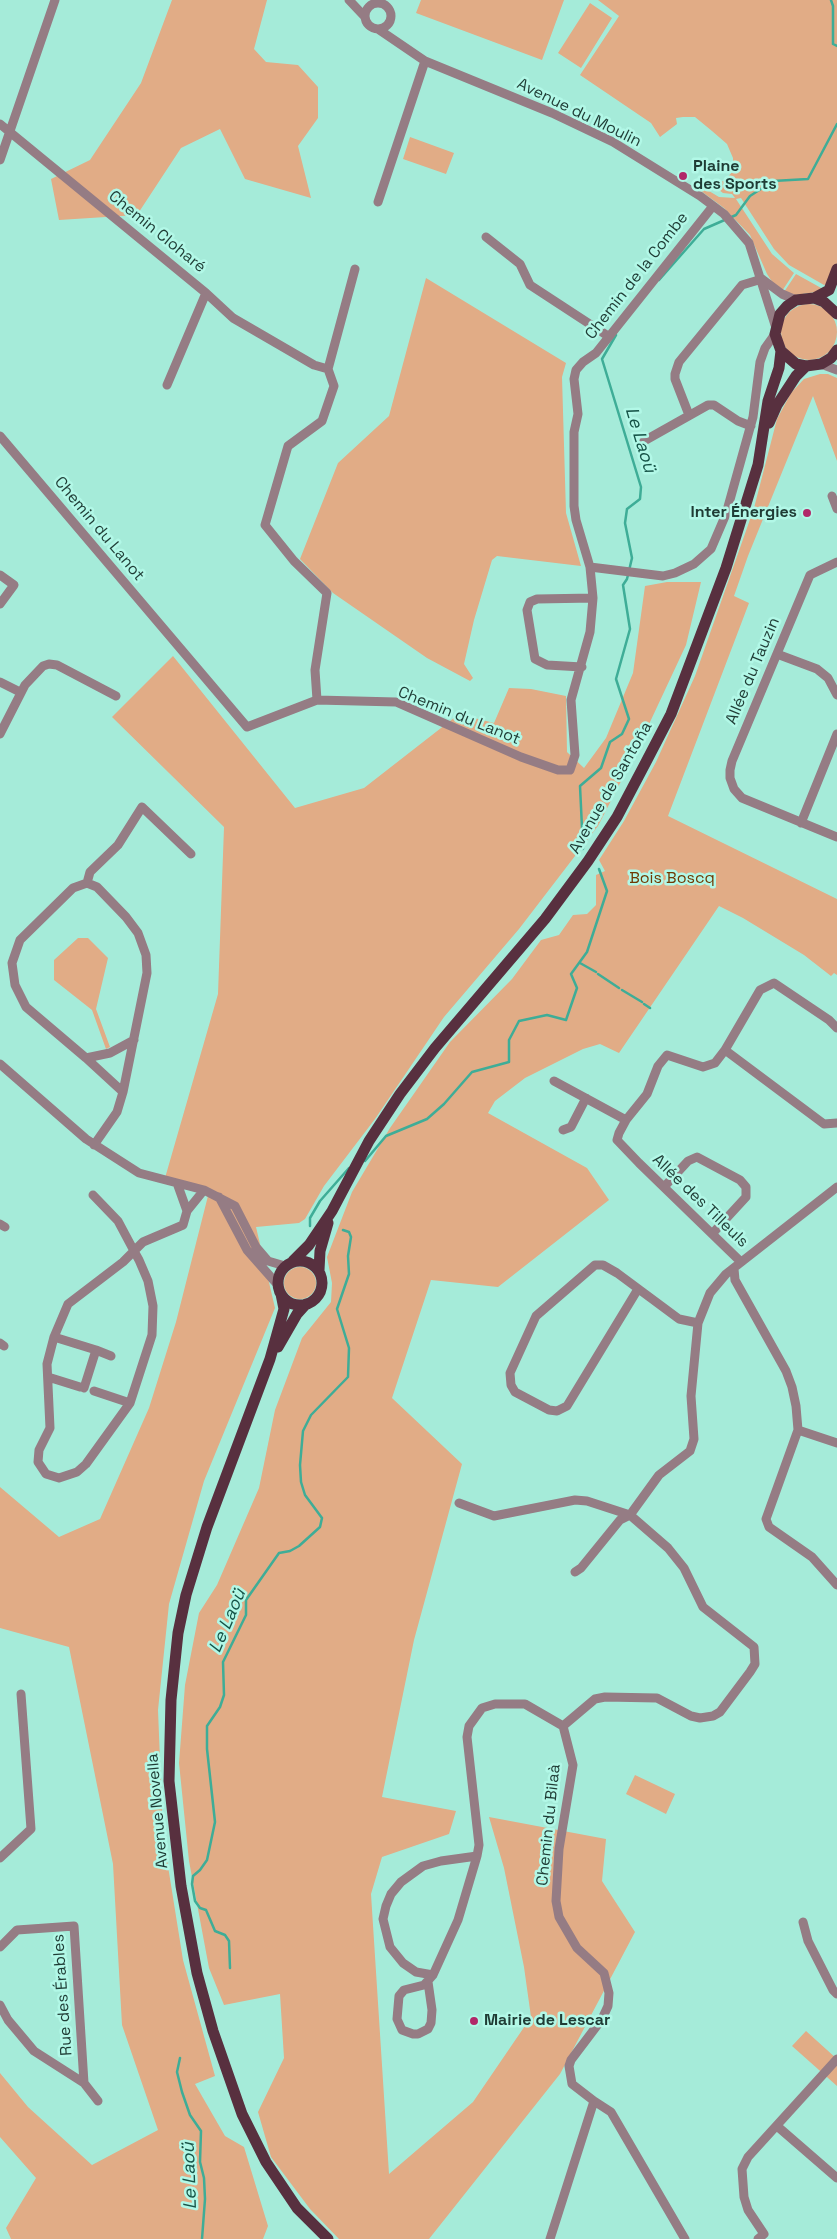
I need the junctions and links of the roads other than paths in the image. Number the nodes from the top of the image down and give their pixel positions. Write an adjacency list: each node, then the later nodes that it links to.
1 (55, 0): 12 (street)
2 (349, 0): 7 (street)
3 (365, 0): 5 (street)
4 (394, 0): 6 (street)
5 (382, 2): 6 (street); 7 (street)
6 (390, 16): 8 (street); 9 (street, Avenue du Moulin)
7 (365, 17): 8 (street)
8 (378, 29): 9 (street, Avenue du Moulin)
9 (401, 42): 10 (street, Avenue du Moulin)
10 (425, 61): 14 (street); 15 (street, Avenue du Moulin)
11 (0, 124): 12 (street, Chemin Cloharé)
12 (10, 131): 13 (street); 20 (street, Chemin Cloharé)
13 (0, 160)
14 (378, 202)
15 (713, 206): 19 (street, Avenue du Moulin); 25 (street, Chemin de la Combe)
16 (486, 237): 25 (street)
17 (355, 268): 30 (street)
18 (837, 269): 21 (main road)
19 (762, 279): 22 (street); 24 (street, Avenue du Moulin); 33 (street)
20 (206, 293): 30 (street); 32 (street, Chemin Cloharé)
21 (814, 298): 22 (main road); 23 (main road)
22 (796, 300): 24 (main road)
23 (837, 314)
24 (775, 329): 27 (main road); 34 (street)
25 (608, 336): 41 (street, Chemin de la Combe)
26 (837, 350): 28 (main road)
27 (781, 351): 29 (main road); 35 (main road, Avenue de Santoña)
28 (821, 364): 29 (main road); 31 (street)
29 (806, 366): 35 (main road, Avenue de Santoña)
30 (328, 369): 51 (street)
31 (837, 370)
32 (167, 384)
33 (689, 415): 34 (street); 37 (street)
34 (751, 426): 41 (street)
35 (764, 434): 77 (main road, Avenue de Santoña)
36 (0, 436): 51 (street, Chemin du Lanot)
37 (644, 441)
38 (832, 496): 39 (street)
39 (837, 509)
40 (837, 562): 45 (street, Allée du Tauzin)
41 (590, 567): 43 (street, Chemin du Lanot)
42 (0, 575): 44 (street)
43 (593, 598): 46 (street, Chemin du Lanot); 46 (street)
44 (0, 604)
45 (777, 654): 49 (street); 54 (street, Allée du Tauzin)
46 (582, 667): 51 (street, Chemin du Lanot)
47 (0, 682): 48 (street)
48 (20, 692): 50 (street); 52 (street)
49 (837, 695)
50 (116, 696)
51 (317, 700)
52 (0, 734)
53 (837, 734): 54 (street)
54 (801, 822): 55 (street)
55 (837, 837)
56 (191, 854): 57 (street)
57 (87, 883): 59 (street); 61 (street)
58 (837, 1028): 60 (street)
59 (134, 1040): 61 (street); 64 (street)
60 (725, 1050): 66 (street); 67 (street)
61 (86, 1058): 64 (street)
62 (0, 1064): 69 (street)
63 (554, 1081): 65 (street)
64 (123, 1092): 69 (street)
65 (586, 1098): 66 (street); 68 (street)
66 (626, 1120): 71 (street, Allée des Tilleuls)
67 (837, 1123)
68 (563, 1130)
69 (94, 1145): 70 (street)
70 (177, 1183): 73 (street); 76 (street)
71 (664, 1186): 78 (street, Allée des Tilleuls); 78 (street)
72 (837, 1187): 81 (street)
73 (204, 1190): 75 (street); 76 (street)
74 (93, 1195): 79 (street)
75 (219, 1196): 80 (street); 83 (street)
76 (187, 1210): 79 (street)
77 (332, 1211): 80 (main road, Avenue de Santoña); 82 (main road, Avenue de Santoña)
78 (712, 1234): 81 (street, Allée des Tilleuls)
79 (134, 1251): 87 (street); 93 (street)
80 (289, 1264): 82 (main road); 83 (main road)
81 (738, 1265): 86 (street); 94 (street)
82 (318, 1270): 85 (main road)
83 (279, 1289): 85 (main road); 90 (main road, Avenue Novella)
84 (638, 1289): 84 (street); 86 (street)
85 (306, 1304): 90 (main road, Avenue Novella)
86 (698, 1324): 97 (street)
87 (54, 1338): 88 (street); 91 (street)
88 (96, 1350): 89 (street); 91 (street)
89 (111, 1356)
90 (270, 1359): 116 (main road, Avenue Novella)
91 (48, 1377): 93 (street)
92 (94, 1391): 93 (street)
93 (130, 1403)
94 (798, 1430): 95 (street); 99 (street)
95 (837, 1443)
96 (459, 1503): 97 (street)
97 (630, 1515): 98 (street); 101 (street)
98 (575, 1572)
99 (837, 1585)
100 (21, 1694): 103 (street)
101 (563, 1726): 102 (street); 112 (street, Chemin du Bilaà)
102 (477, 1856): 106 (street); 106 (street)
103 (0, 1858)
104 (804, 1922): 107 (street)
105 (0, 1947): 110 (street, Rue des Érables)
106 (431, 1978): 106 (street)
107 (837, 1994)
108 (0, 2005): 110 (street)
109 (837, 2059): 113 (street)
110 (84, 2083): 111 (street)
111 (98, 2101)
112 (594, 2101): 117 (street); 118 (street)
113 (777, 2126): 114 (street); 115 (street)
114 (837, 2178)
115 (764, 2237)
116 (328, 2239)
117 (550, 2239)
118 (685, 2239)

